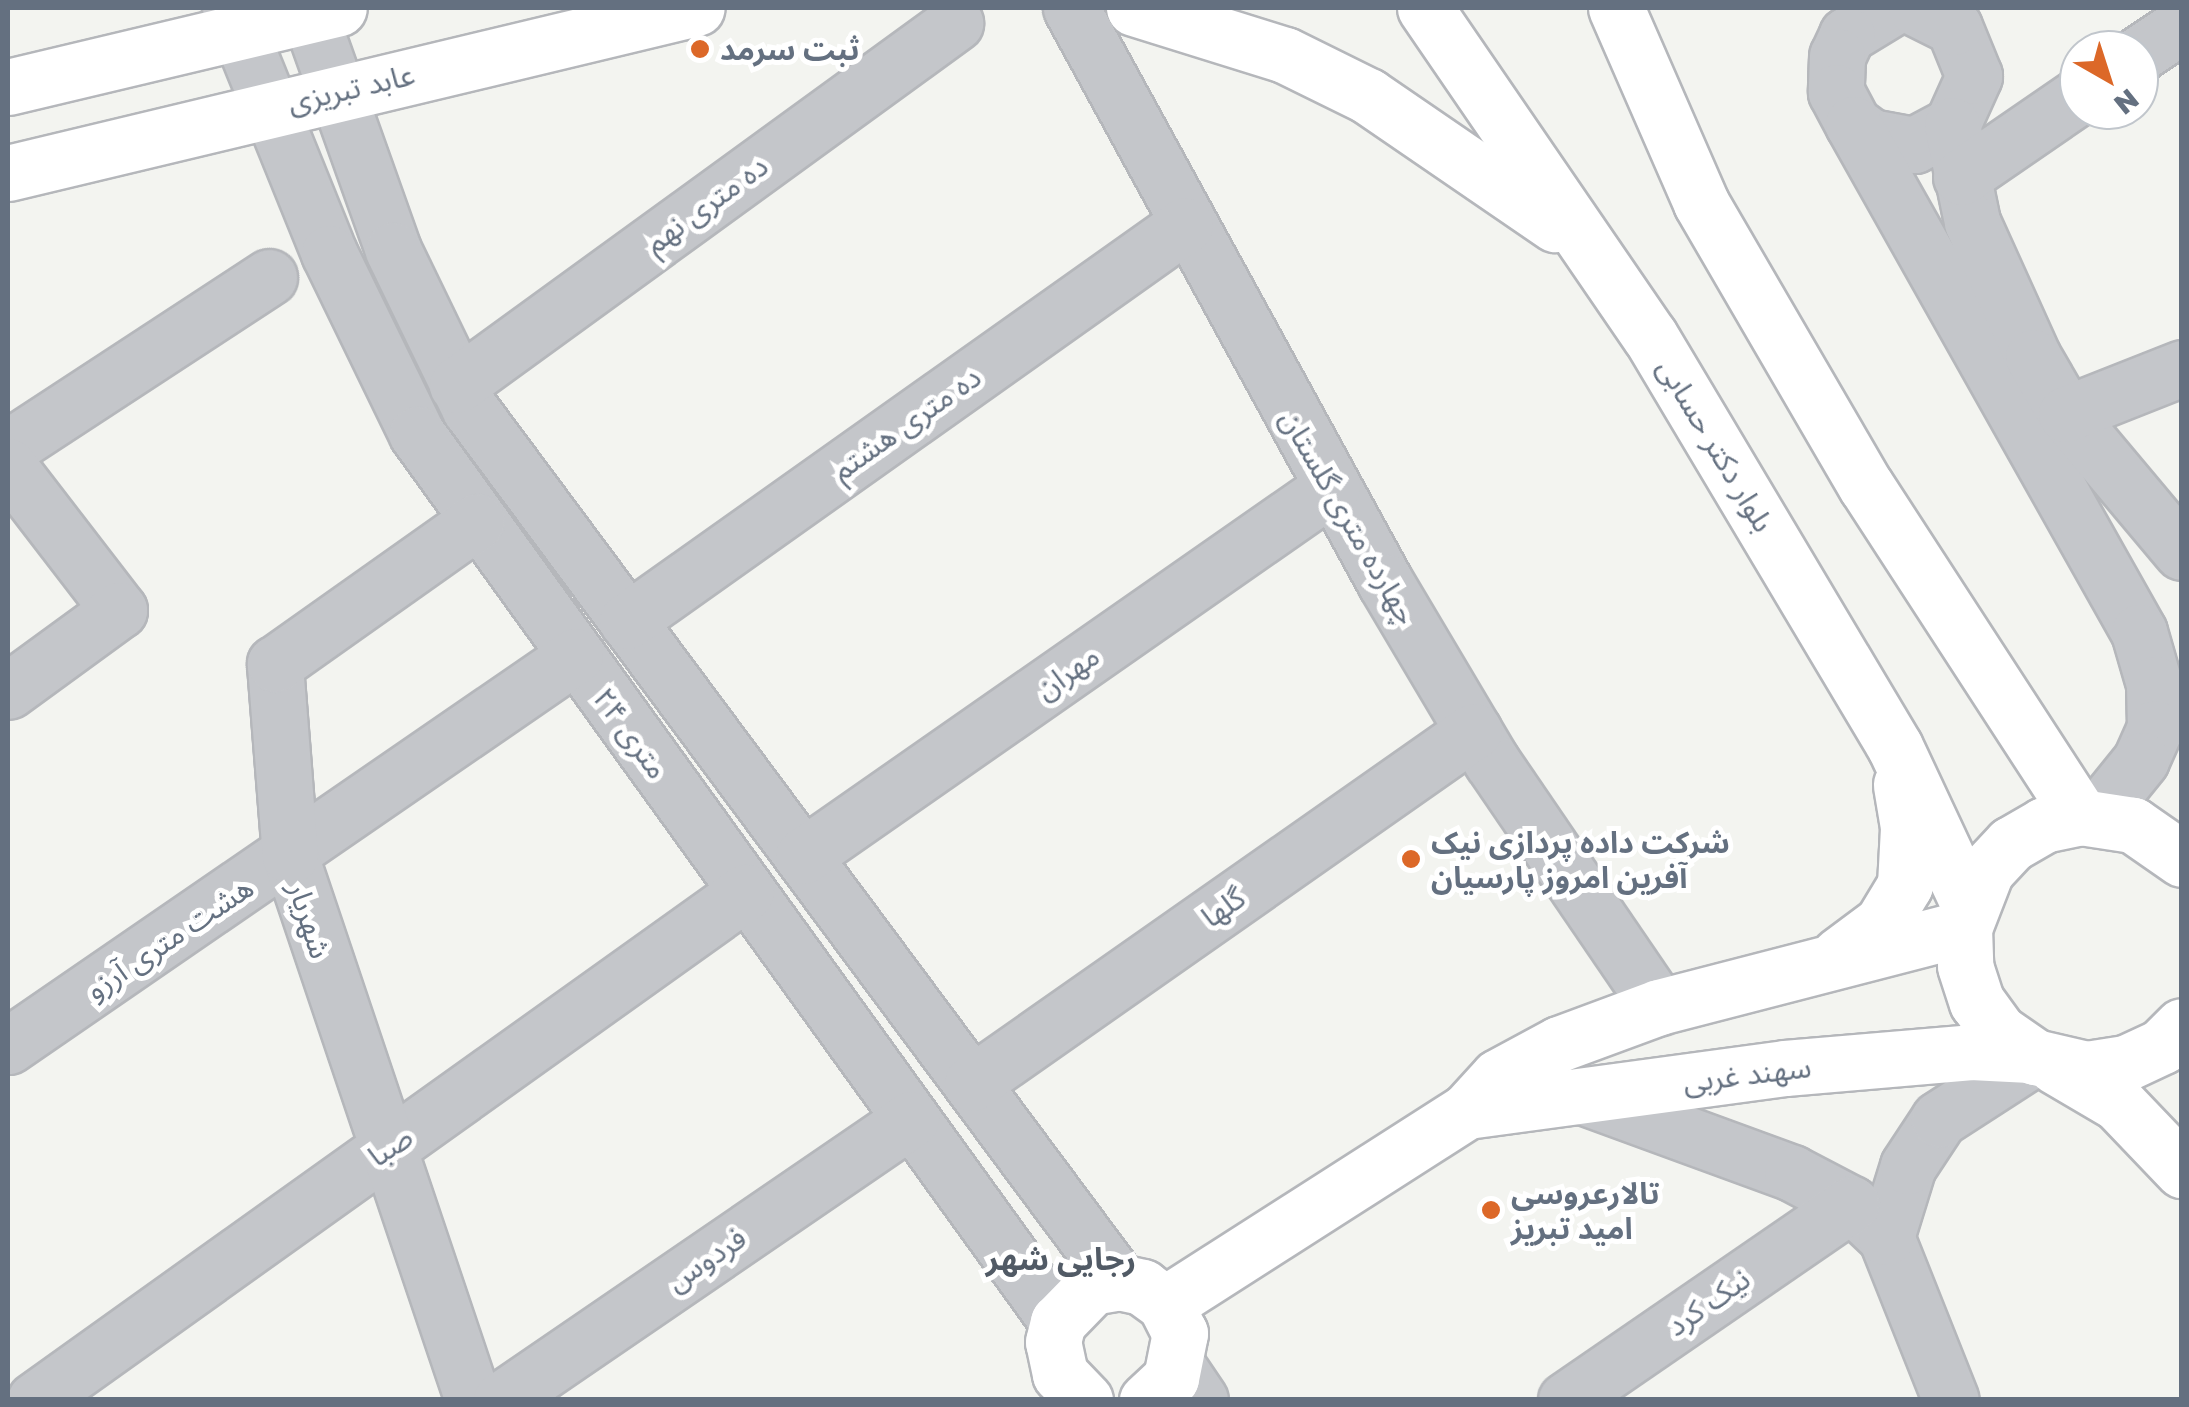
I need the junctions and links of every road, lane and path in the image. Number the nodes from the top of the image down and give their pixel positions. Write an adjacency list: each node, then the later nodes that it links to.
1 (696, 8): 16 (main road, عابد تبریزی)
2 (1071, 8): 22 (street, چهارده متری گلستان)
3 (1134, 8): 23 (main road)
4 (1425, 8): 23 (main road, بلوار دکتر حسابی)
5 (1616, 8): 39 (main road)
6 (1814, 8): 14 (street)
7 (1891, 8): 14 (street)
8 (319, 10): 10 (main road); 16 (street)
9 (1943, 14): 20 (street)
10 (234, 18): 15 (main road); 18 (street, ۲۴ متری)
11 (955, 23): 26 (street, ده متری نهم)
12 (2182, 25): 13 (street)
13 (2159, 41)
14 (1837, 56): 19 (street)
15 (8, 87)
16 (338, 92): 18 (main road, عابد تبریزی); 26 (street)
17 (2059, 105): 20 (street)
18 (268, 106): 21 (main road, عابد تبریزی); 32 (street, ۲۴ متری)
19 (1853, 124): 20 (street); 39 (street)
20 (1957, 151): 27 (street)
21 (8, 173)
22 (1186, 225): 31 (street, چهارده متری گلستان); 34 (street, ده متری هشتم)
23 (1588, 248): 38 (main road, بلوار دکتر حسابی)
24 (268, 277): 28 (street)
25 (2182, 368): 27 (street)
26 (458, 385): 29 (street)
27 (2066, 414): 33 (street)
28 (8, 448)
29 (503, 454): 32 (street); 34 (street)
30 (8, 466): 36 (street)
31 (1332, 487): 37 (street, چهارده متری گلستان); 41 (street, مهران)
32 (465, 505): 35 (street, ۲۴ متری); 40 (street, شهریار)
33 (2182, 552)
34 (627, 620): 41 (street)
35 (575, 656): 40 (street, هشت متری آرزو); 43 (street, ۲۴ متری)
36 (8, 691)
37 (1474, 732): 46 (street, چهارده متری گلستان); 50 (street, گلها)
38 (1895, 747): 44 (main road, بلوار دکتر حسابی); 45 (main road)
39 (2088, 817): 42 (main road); 44 (main road)
40 (290, 856): 48 (street, هشت متری آرزو); 54 (street, شهریار)
41 (803, 856): 50 (street)
42 (2182, 859)
43 (746, 892): 53 (street, ۲۴ متری); 54 (street, صبا)
44 (1966, 917): 45 (main road, سهند غربی); 49 (main road, بلوار دکتر حسابی)
45 (1818, 970): 46 (main road, سهند غربی)
46 (1659, 1007): 52 (main road, سهند غربی)
47 (2182, 1026): 49 (main road, سهند غربی)
48 (8, 1046)
49 (2038, 1058): 51 (main road, سهند غربی); 55 (main road); 56 (street)
50 (972, 1084): 57 (street)
51 (1582, 1096): 52 (main road, سهند غربی); 56 (street)
52 (1467, 1111): 57 (main road, سهند غربی)
53 (911, 1119): 58 (street, ۲۴ متری); 62 (street, فردوس)
54 (384, 1150): 60 (street, صبا); 61 (street, شهریار)
55 (2182, 1170)
56 (1868, 1220): 63 (street, نیک کرد); 64 (street)
57 (1142, 1293): 58 (main road, سهند غربی); 59 (main road)
58 (1057, 1374)
59 (1175, 1388)
60 (34, 1400)
61 (473, 1400)
62 (501, 1400)
63 (1566, 1400)
64 (1951, 1400)

